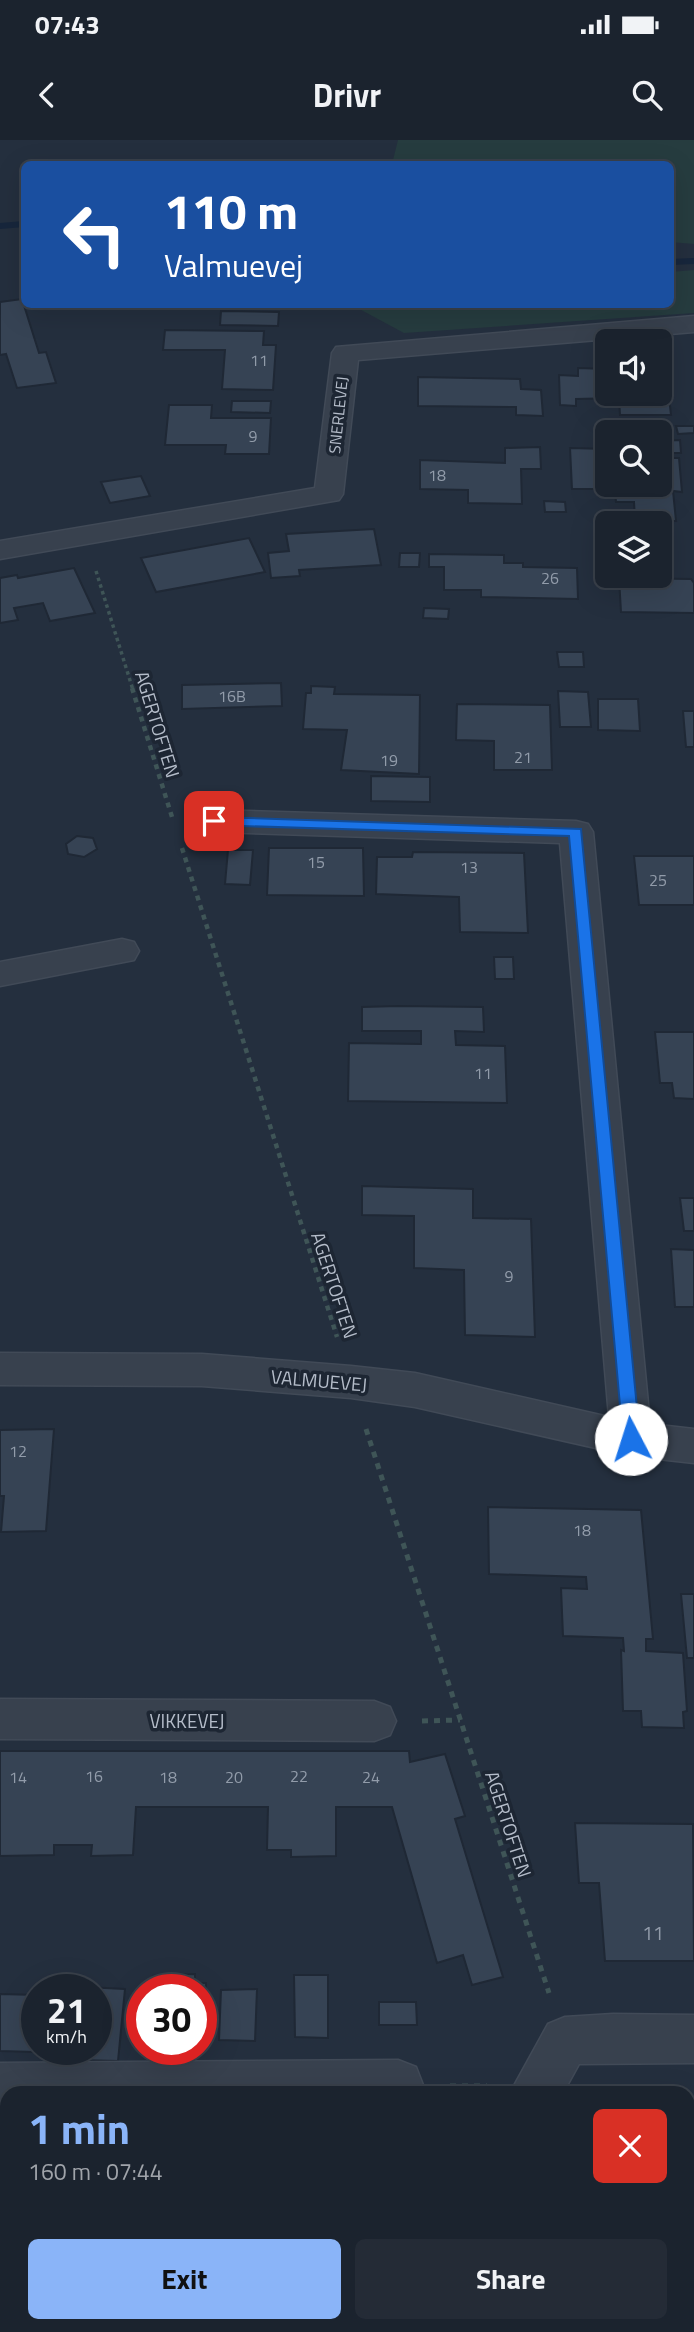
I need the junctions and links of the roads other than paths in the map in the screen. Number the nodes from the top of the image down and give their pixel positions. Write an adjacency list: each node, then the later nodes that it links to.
1 (694, 324): 2 (street, SNERLEVEJ)
2 (0, 550)
3 (214, 821): 7 (street)
4 (122, 951): 5 (street)
5 (0, 974)
6 (0, 1369): 7 (street, VALMUEVEJ)
7 (631, 1439): 8 (street, VALMUEVEJ)
8 (694, 1446)
9 (0, 1719): 10 (street, VIKKEVEJ)
10 (374, 1721)
11 (694, 2039): 14 (street)
12 (398, 2085): 13 (street)
13 (265, 2086)
14 (538, 2086)

